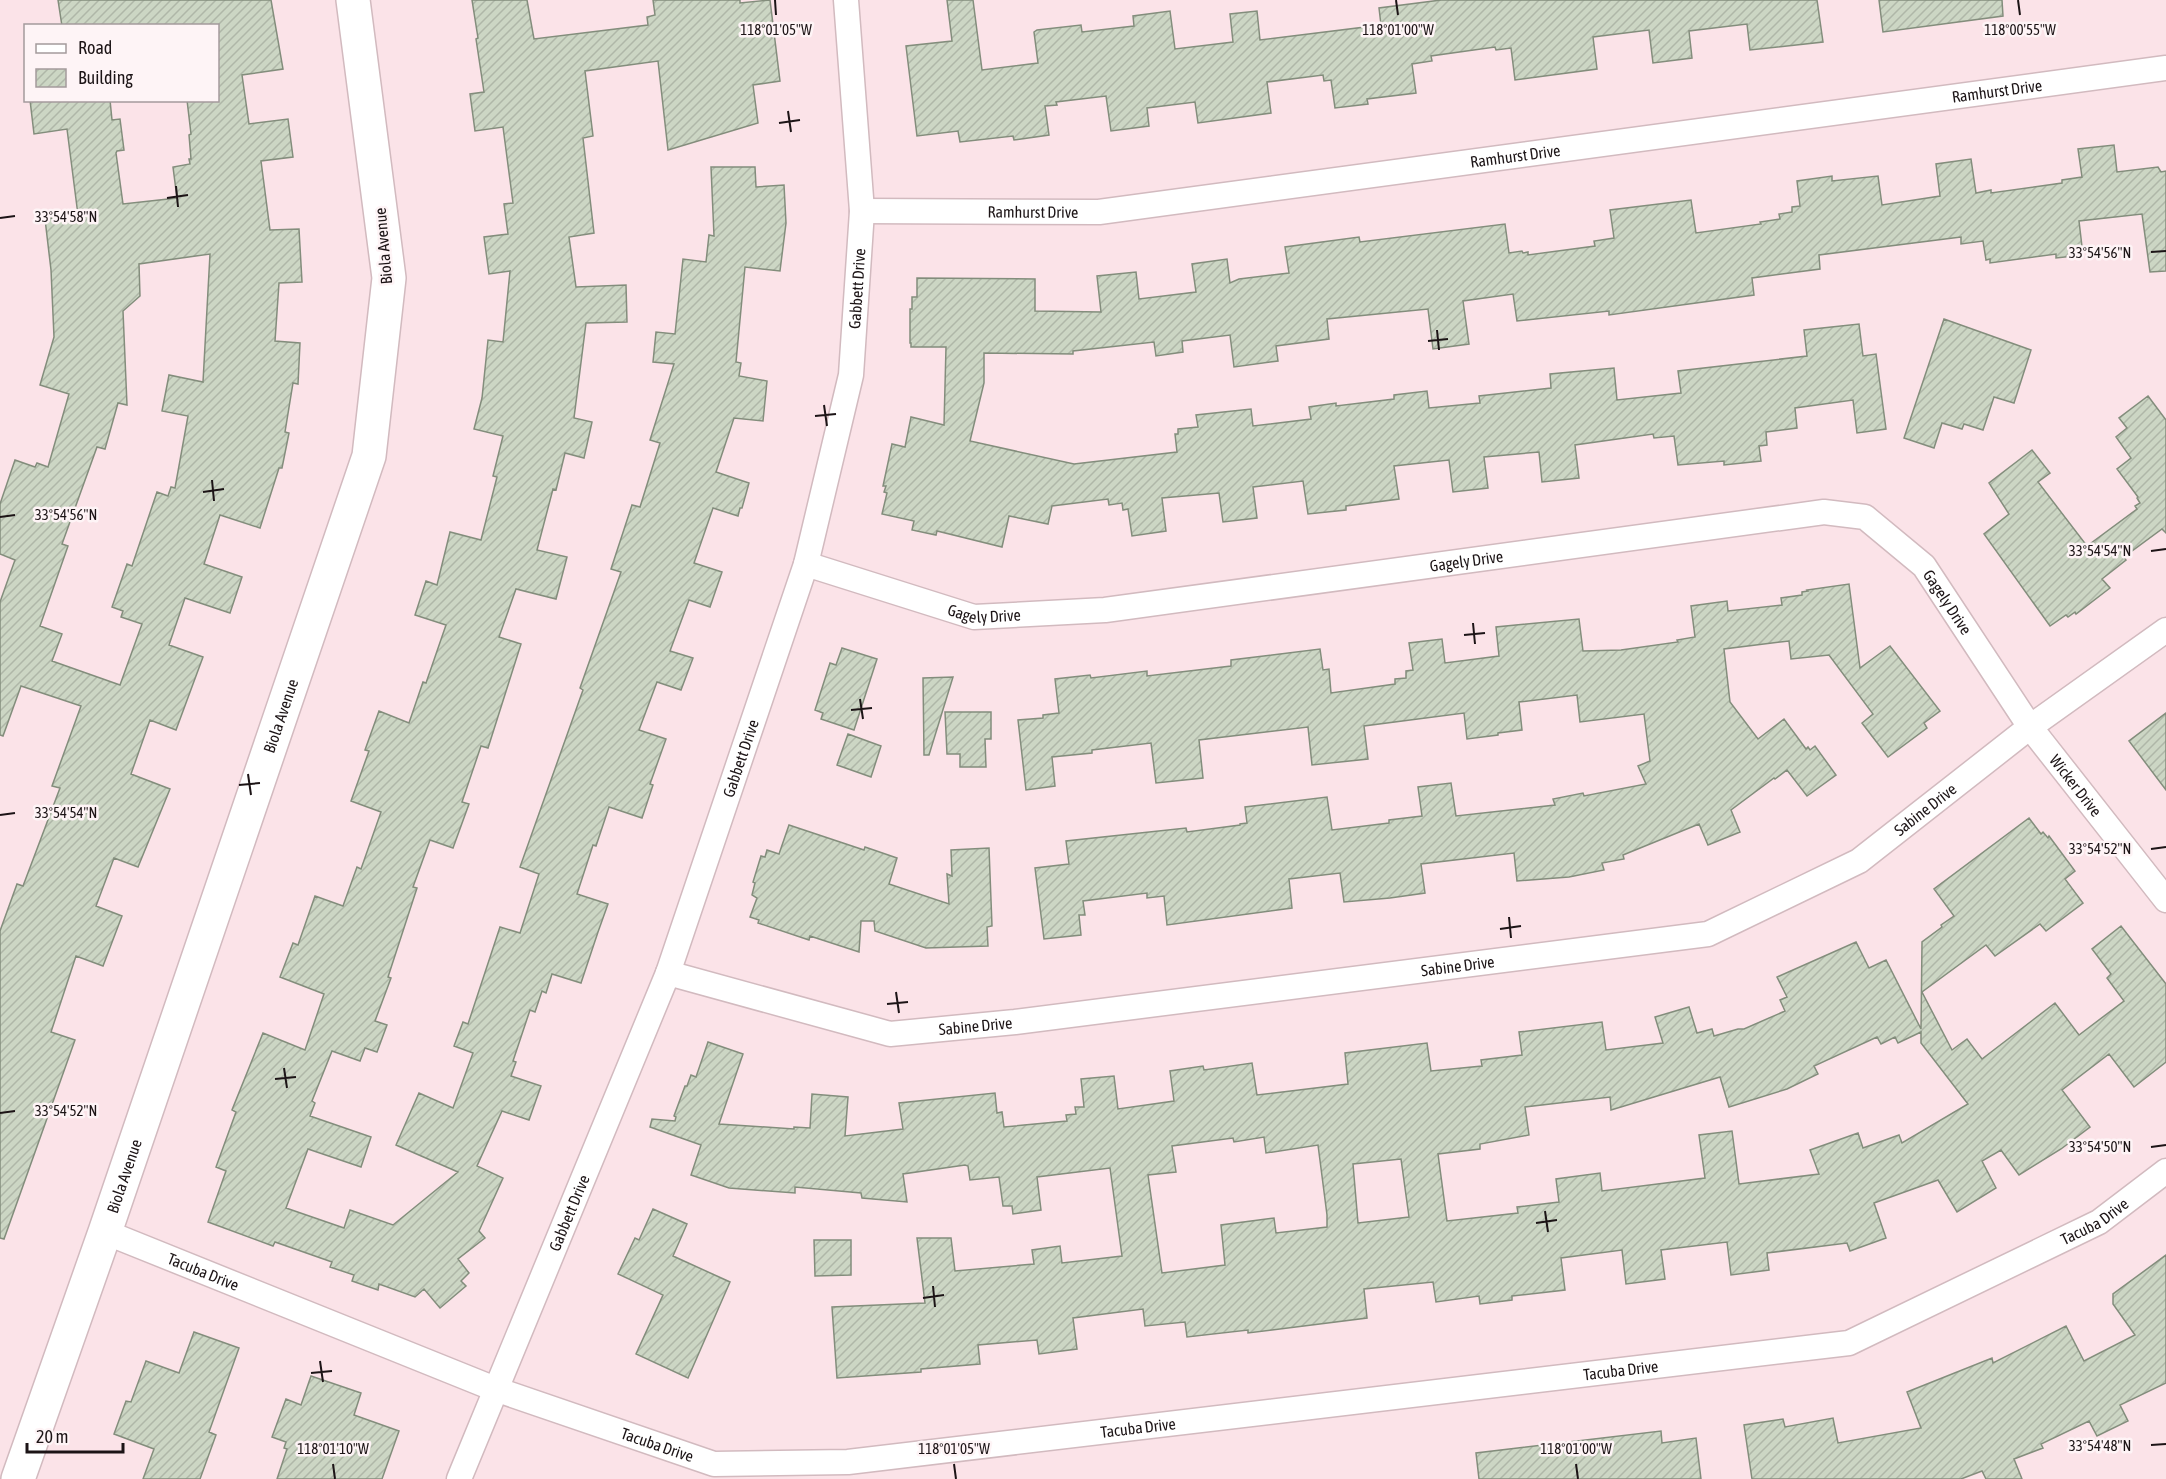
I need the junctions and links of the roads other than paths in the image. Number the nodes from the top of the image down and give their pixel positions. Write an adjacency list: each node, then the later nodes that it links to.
1 (353, 0): 11 (street, Biola Avenue)
2 (846, 0): 4 (street, Gabbett Drive)
3 (2166, 68): 4 (street, Ramhurst Drive)
4 (862, 211): 5 (street, Gabbett Drive)
5 (806, 564): 7 (street, Gagely Drive); 9 (street, Gabbett Drive)
6 (2166, 630): 7 (street, Sabine Drive)
7 (2031, 726): 8 (street, Wicker Drive); 9 (street, Sabine Drive)
8 (2166, 900)
9 (668, 973): 12 (street, Gabbett Drive)
10 (2166, 1171): 12 (street, Tacuba Drive)
11 (105, 1232): 12 (street, Tacuba Drive); 13 (street, Biola Avenue)
12 (495, 1389): 14 (street, Gabbett Drive)
13 (18, 1479)
14 (459, 1479)

